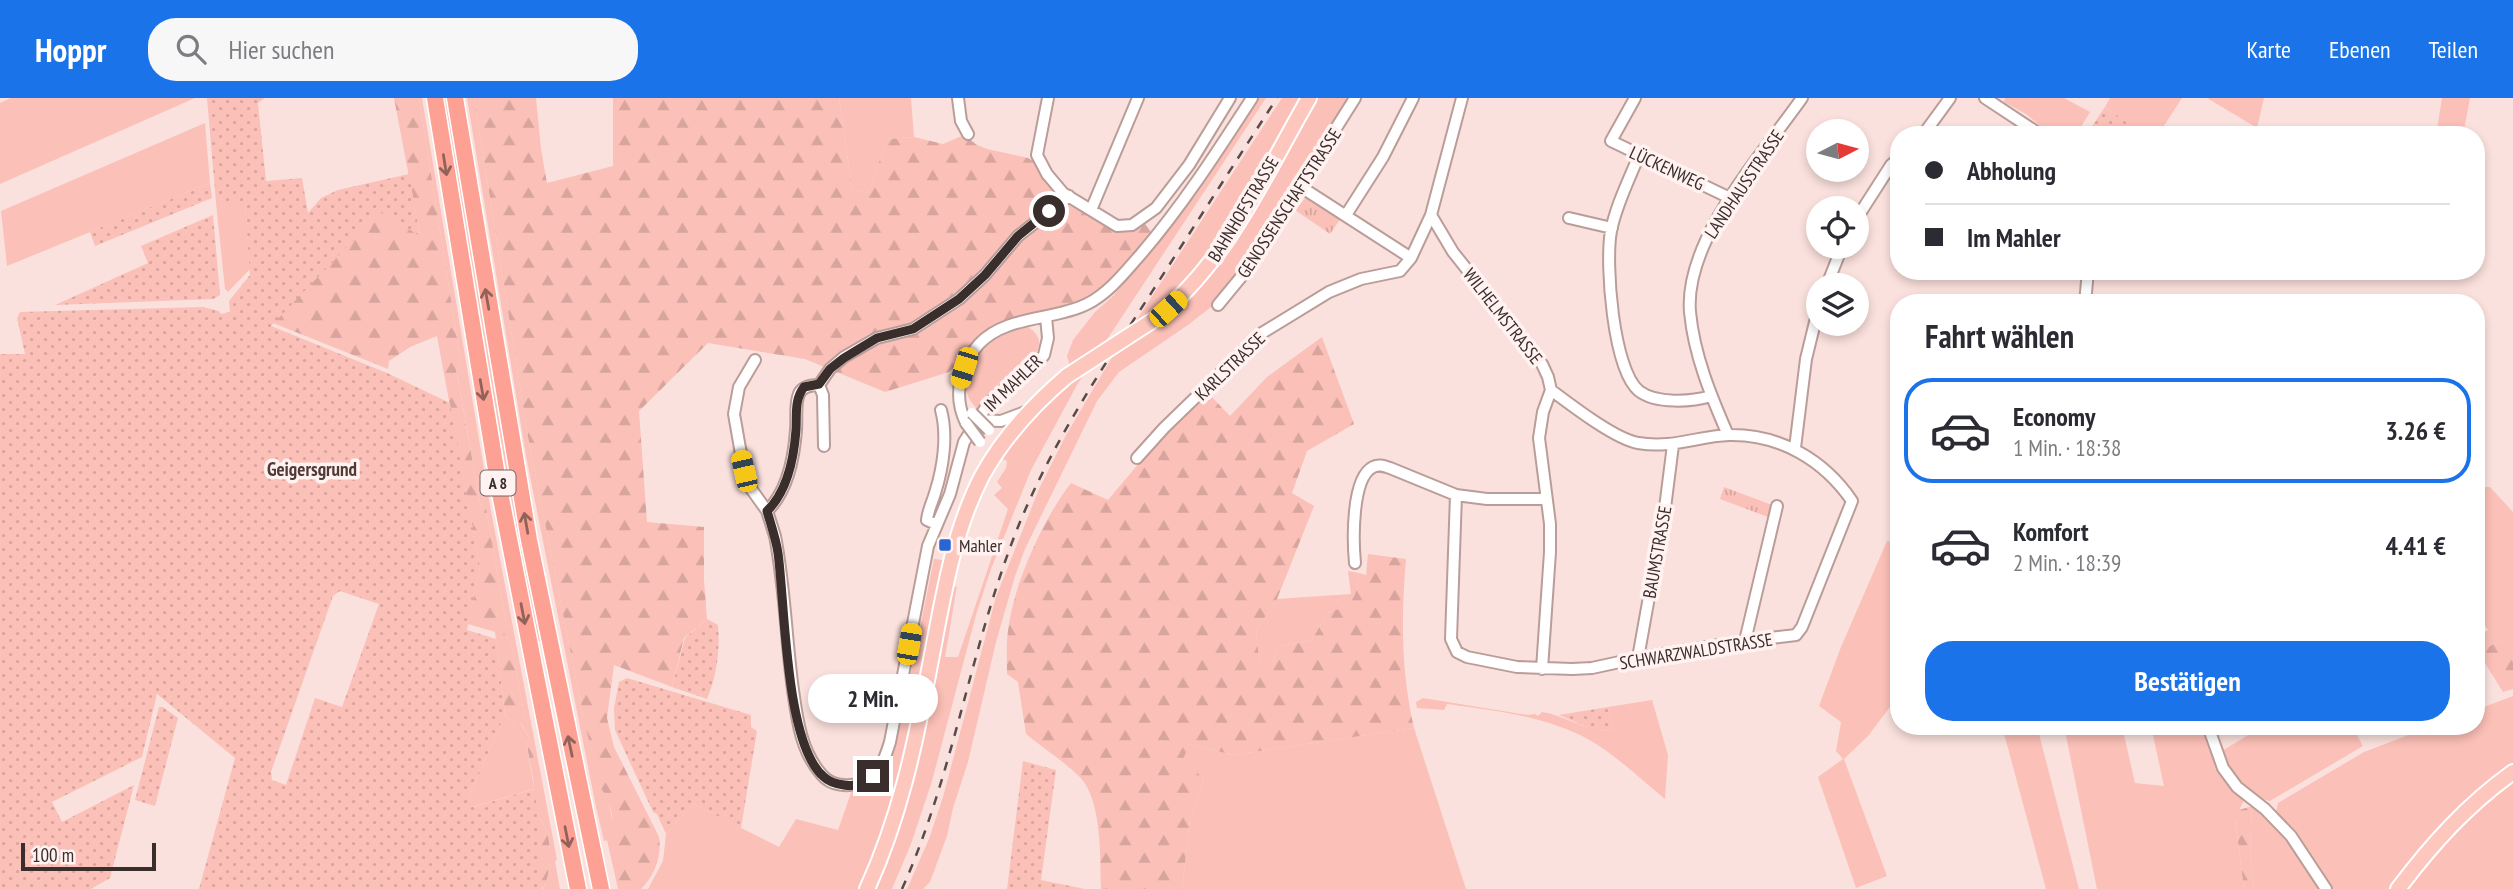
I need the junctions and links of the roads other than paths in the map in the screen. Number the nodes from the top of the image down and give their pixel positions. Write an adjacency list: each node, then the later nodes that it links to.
1 (435, 98): 60 (highway, A 8, one-way to 60)
2 (455, 98): 61 (highway, A 8, one-way to 2)
3 (958, 98): 18 (street)
4 (1048, 98): 22 (street)
5 (1138, 98): 25 (street)
6 (1230, 98): 25 (street)
7 (1252, 98): 32 (street)
8 (1309, 98): 39 (main road, BAHNHOFSTRASSE, bridge)
9 (1355, 98): 21 (street, GENOSSENSCHAFTSTRASSE)
10 (1413, 98): 26 (street)
11 (1462, 98): 27 (street)
12 (1635, 98): 19 (street, LÜCKENWEG)
13 (1802, 98): 23 (street, LANDHAUSSTRASSE)
14 (1950, 98): 16 (street)
15 (1984, 98): 17 (street)
16 (1930, 126)
17 (2028, 126)
18 (968, 134)
19 (1639, 155): 23 (street, LÜCKENWEG); 29 (street)
20 (1890, 167): 24 (street)
21 (1301, 187): 26 (street); 31 (street, GENOSSENSCHAFTSTRASSE)
22 (1069, 196): 25 (street); 35 (street)
23 (1730, 198): 37 (street, LANDHAUSSTRASSE)
24 (1869, 199)
25 (1091, 210)
26 (1346, 215): 30 (street)
27 (1431, 215): 30 (street); 36 (street, WILHELMSTRASSE)
28 (1569, 218): 29 (street)
29 (1612, 228): 37 (street)
30 (1411, 258): 48 (street, KARLSTRASSE)
31 (1219, 305)
32 (1046, 317): 40 (street); 53 (street, IM MAHLER)
33 (1812, 336): 46 (street)
34 (755, 360): 52 (street, IM MAHLER)
35 (819, 384): 45 (street); 52 (street)
36 (1551, 390): 44 (street); 50 (street)
37 (1711, 396): 42 (street, LANDHAUSSTRASSE)
38 (941, 410): 53 (street, IM MAHLER)
39 (1028, 411): 41 (street); 43 (main road, BAHNHOFSTRASSE)
40 (972, 419): 41 (street, bridge); 47 (street, bridge)
41 (992, 426): 43 (street)
42 (1728, 435): 44 (street); 46 (street)
43 (1003, 442): 47 (main road, BAHNHOFSTRASSE)
44 (1673, 445): 56 (street, BAUMSTRASSE)
45 (824, 446)
46 (1795, 449): 55 (street, SCHWARZWALDSTRASSE)
47 (992, 458): 62 (main road, BAHNHOFSTRASSE)
48 (1137, 458)
49 (1456, 495): 50 (street); 54 (street); 57 (street, SCHWARZWALDSTRASSE)
50 (1546, 499): 57 (street)
51 (1777, 506): 55 (street)
52 (767, 511): 53 (street, IM MAHLER)
53 (936, 524)
54 (1355, 563)
55 (1745, 641): 56 (street, SCHWARZWALDSTRASSE)
56 (1638, 658): 57 (street, SCHWARZWALDSTRASSE)
57 (1542, 669)
58 (2211, 735): 63 (street)
59 (2513, 772): 64 (main road)
60 (578, 889)
61 (601, 889)
62 (867, 889)
63 (2326, 889)
64 (2398, 889)

